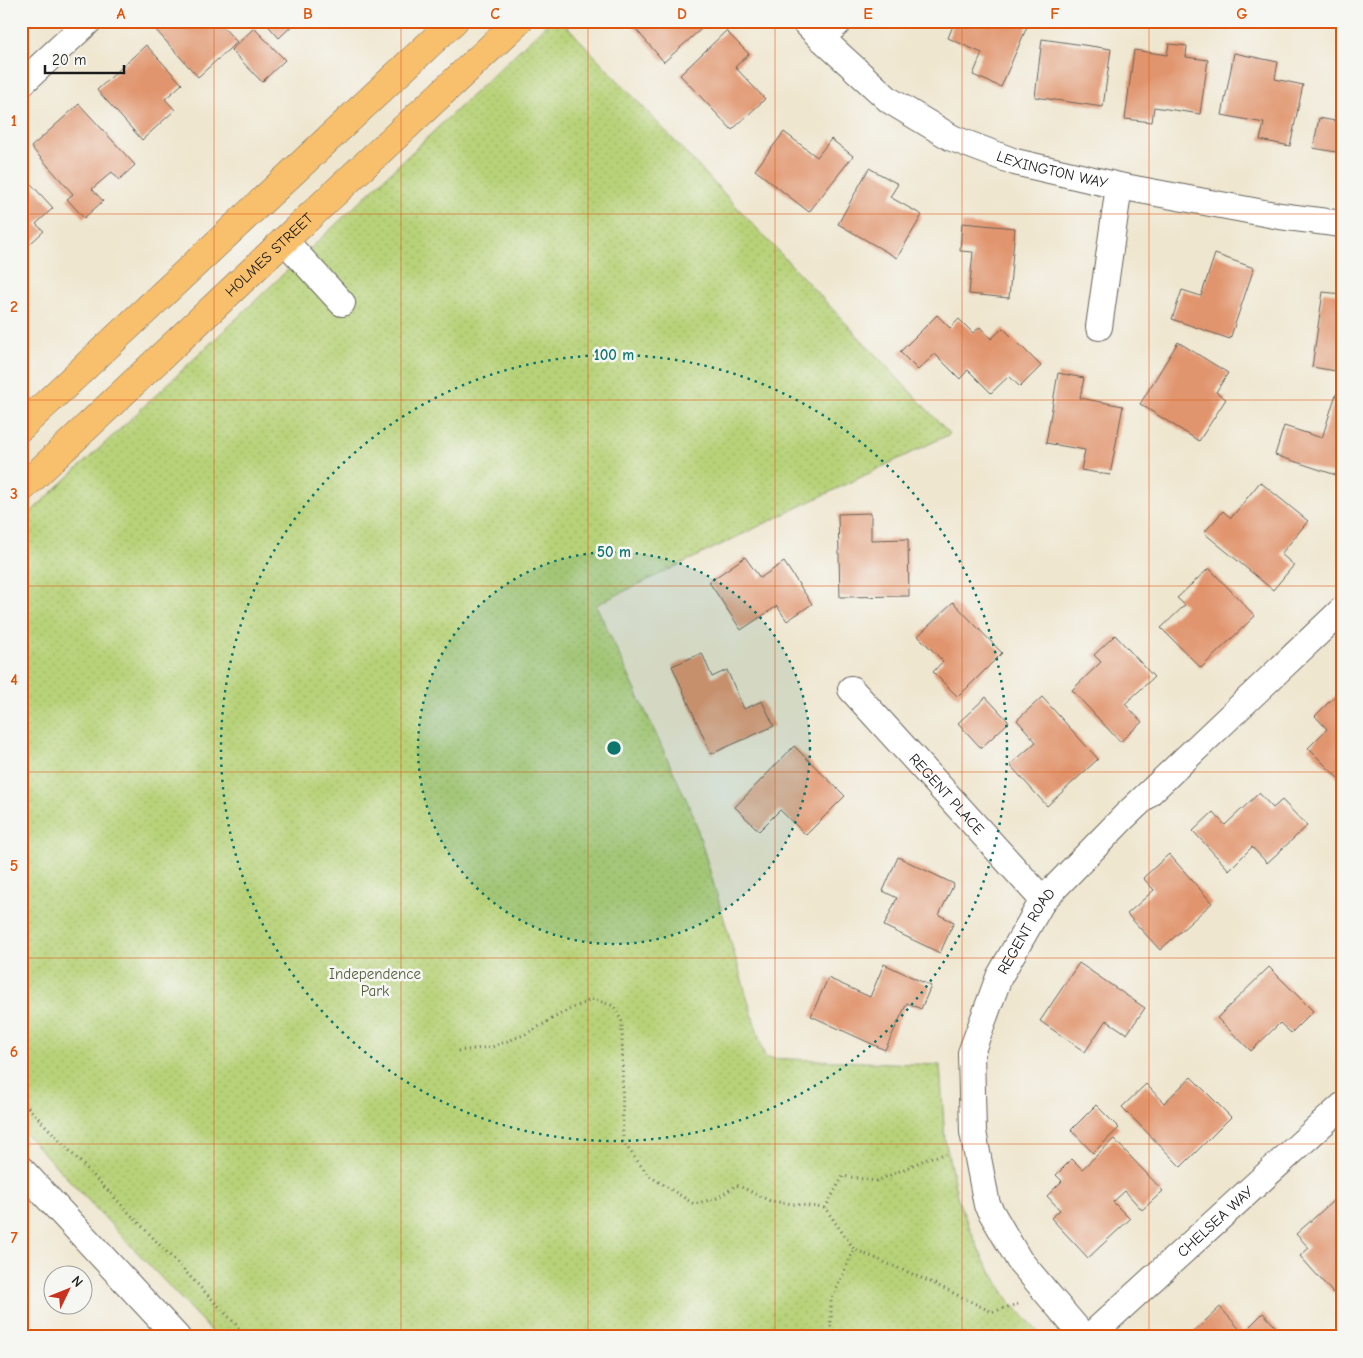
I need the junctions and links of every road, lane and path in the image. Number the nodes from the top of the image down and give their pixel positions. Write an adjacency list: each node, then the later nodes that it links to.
1 (89, 21): 6 (street)
2 (454, 21): 12 (main road)
3 (519, 21): 9 (main road, HOLMES STREET)
4 (840, 21): 5 (street)
5 (812, 30): 7 (street, LEXINGTON WAY)
6 (21, 84)
7 (1119, 186): 8 (street, LEXINGTON WAY); 11 (street)
8 (1342, 224)
9 (284, 240): 10 (street); 13 (main road, HOLMES STREET)
10 (342, 303)
11 (1099, 327)
12 (21, 427)
13 (21, 489)
14 (1342, 610): 16 (street, REGENT ROAD)
15 (851, 689): 16 (street, REGENT PLACE)
16 (1043, 900): 28 (street, REGENT ROAD)
17 (458, 1050): 22 (path)
18 (21, 1100): 26 (path)
19 (1342, 1106): 29 (street, CHELSEA WAY)
20 (946, 1154): 22 (path)
21 (21, 1169): 25 (street)
22 (825, 1208): 23 (path)
23 (854, 1250): 24 (path); 27 (path)
24 (1019, 1304)
25 (178, 1337)
26 (248, 1337)
27 (833, 1337)
28 (1084, 1337)
29 (1089, 1337)

